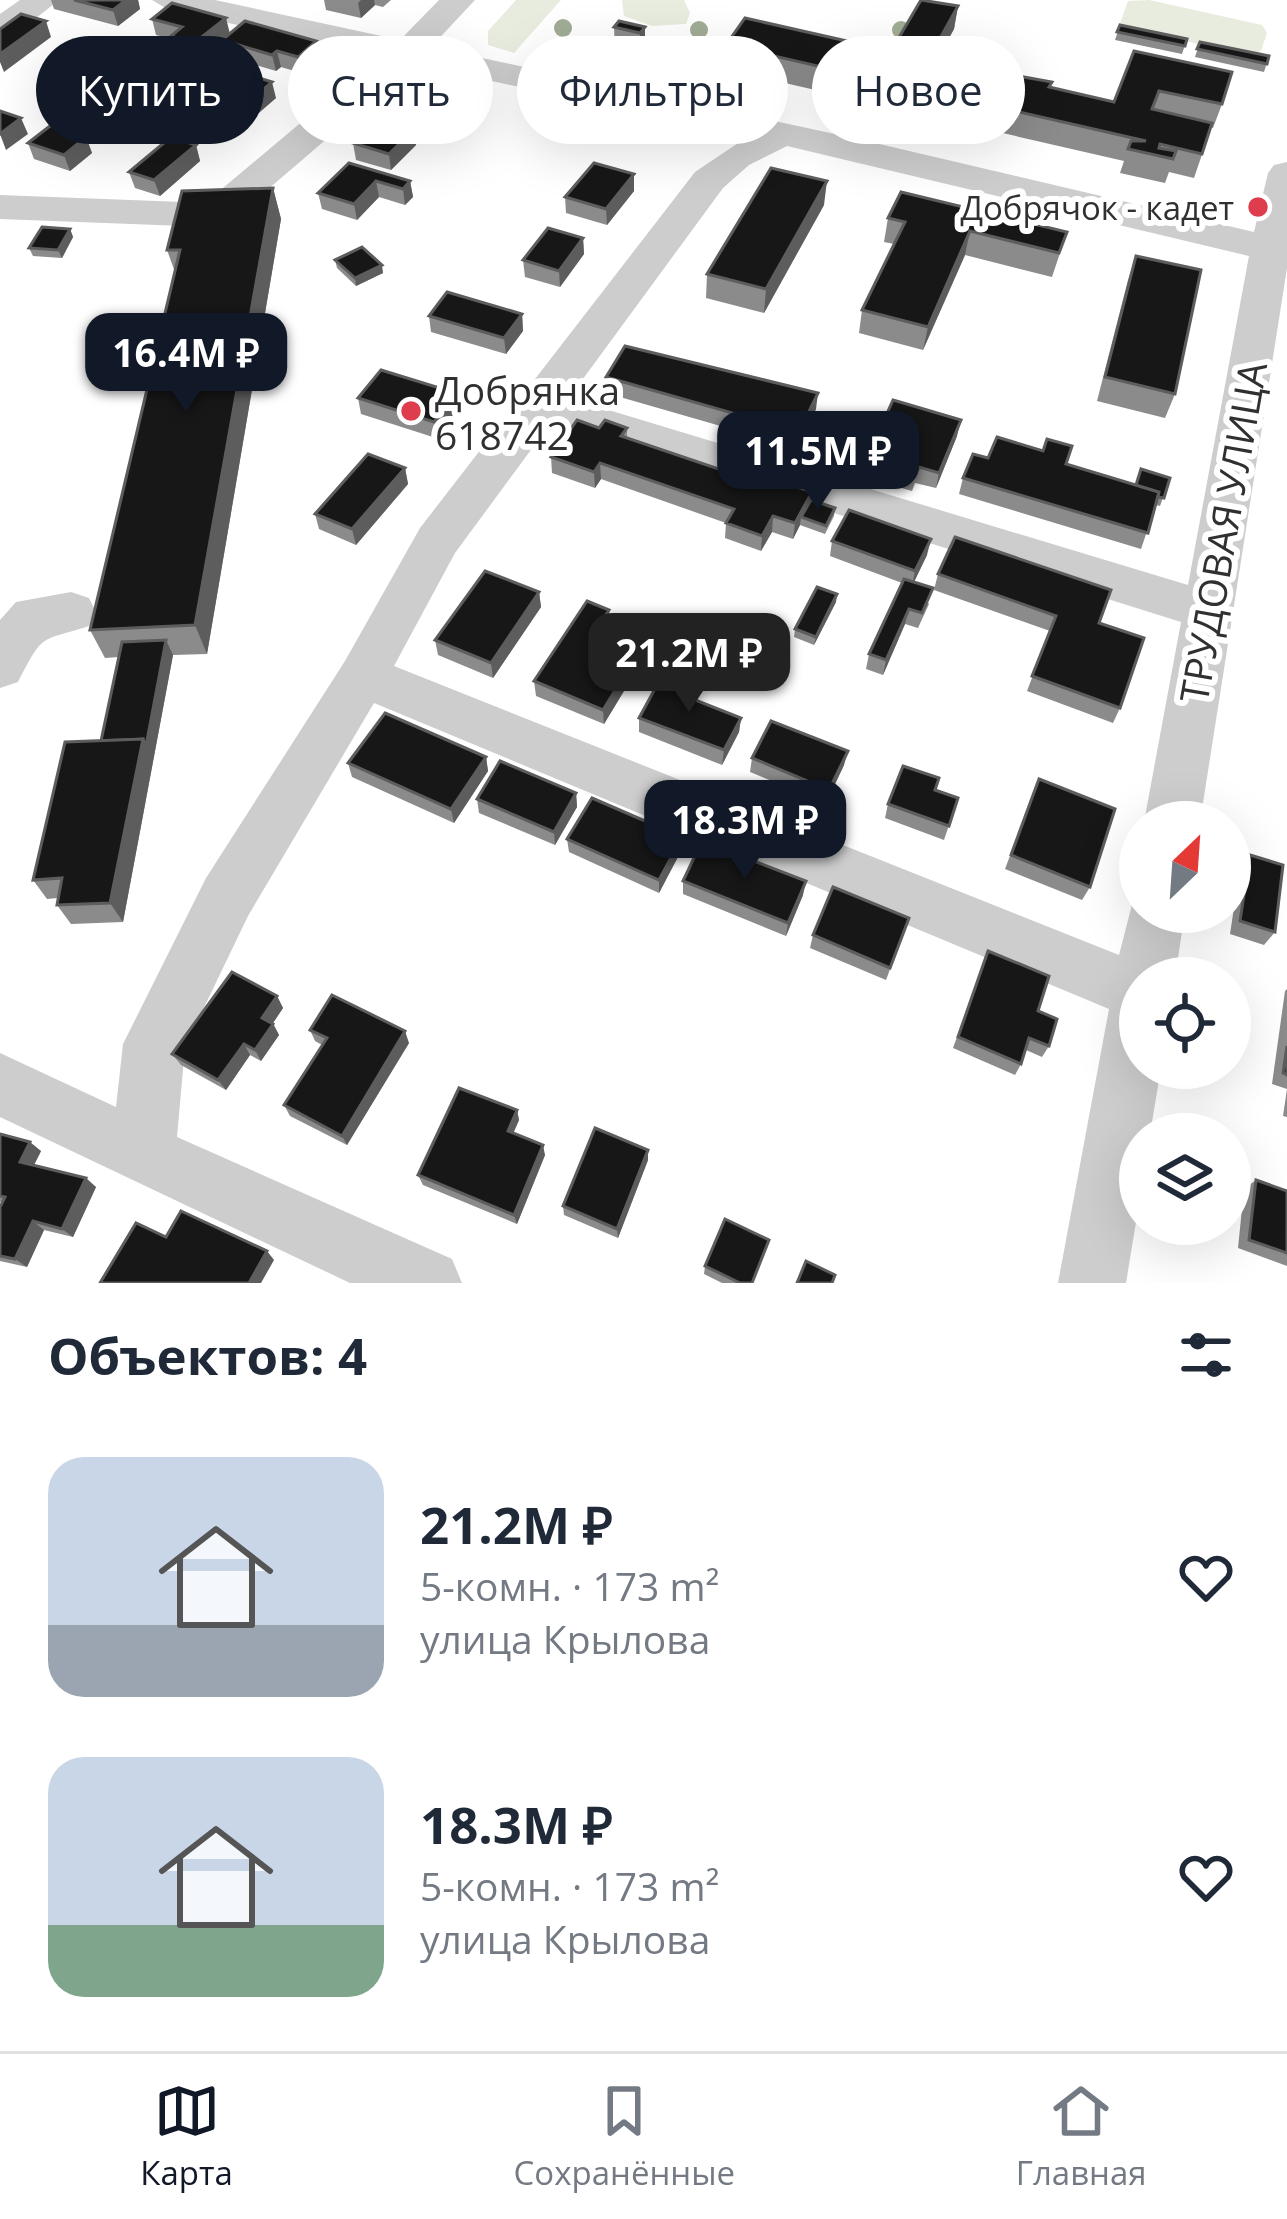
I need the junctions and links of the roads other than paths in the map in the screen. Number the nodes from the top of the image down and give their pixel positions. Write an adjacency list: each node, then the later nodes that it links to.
1 (42, 0): 4 (street)
2 (169, 0): 5 (street)
3 (458, 0): 6 (street)
4 (0, 30)
5 (338, 36)
6 (423, 36)
7 (788, 135): 12 (street)
8 (299, 144): 11 (street)
9 (763, 144): 13 (street)
10 (1287, 172): 12 (street, ТРУДОВАЯ УЛИЦА)
11 (0, 207)
12 (1278, 251): 14 (street, ТРУДОВАЯ УЛИЦА)
13 (541, 405): 15 (street); 18 (street)
14 (1265, 414): 15 (street, ТРУДОВАЯ УЛИЦА)
15 (1208, 611): 19 (street, ТРУДОВАЯ УЛИЦА)
16 (71, 612): 17 (street)
17 (0, 667)
18 (363, 676): 20 (street); 23 (street)
19 (1176, 801)
20 (1119, 983)
21 (0, 1084): 23 (street)
22 (1126, 1089): 25 (street)
23 (143, 1155): 24 (street)
24 (428, 1283)
25 (1092, 1283)

